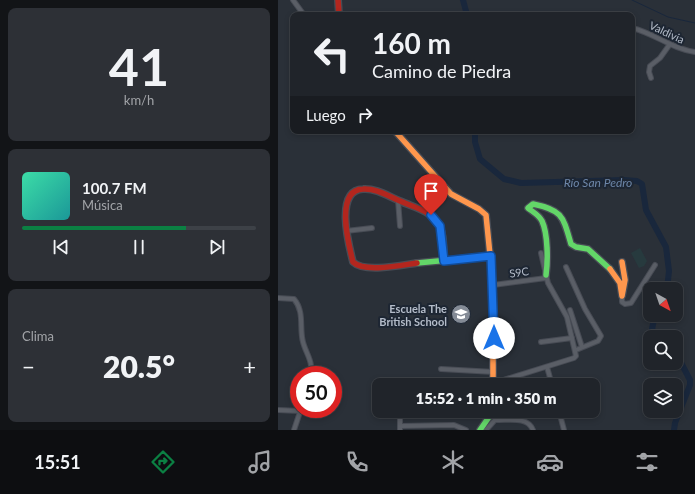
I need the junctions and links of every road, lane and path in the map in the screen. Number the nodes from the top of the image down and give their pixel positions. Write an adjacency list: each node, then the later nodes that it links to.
1 (293, 0): 3 (street)
2 (338, 0): 4 (street)
3 (302, 12)
4 (339, 12)
5 (635, 29): 6 (street, Valdivia)
6 (670, 44): 7 (street, Valdivia); 8 (street)
7 (695, 52)
8 (651, 78)
9 (398, 134): 15 (street)
10 (398, 200): 11 (street); 13 (street); 16 (street)
11 (400, 226)
12 (372, 228): 13 (street)
13 (346, 231): 16 (street)
14 (541, 253): 20 (street)
15 (491, 256): 16 (street); 21 (street)
16 (444, 261)
17 (622, 262): 22 (street)
18 (655, 265): 22 (street)
19 (566, 267): 27 (street)
20 (546, 276): 21 (street, S9C); 22 (street); 25 (street)
21 (493, 285): 32 (street)
22 (622, 296)
23 (278, 298): 29 (street)
24 (570, 310): 27 (street)
25 (572, 338): 26 (street); 28 (street)
26 (541, 342)
27 (582, 347): 28 (street)
28 (576, 350): 30 (street)
29 (312, 366)
30 (547, 367): 34 (street); 35 (street)
31 (441, 369): 32 (street)
32 (494, 372): 33 (street)
33 (494, 378)
34 (512, 378)
35 (550, 378)
36 (278, 410): 37 (street)
37 (290, 410)
38 (298, 418): 42 (street)
39 (488, 418): 44 (street)
40 (561, 418): 47 (street)
41 (400, 428): 43 (street)
42 (294, 430)
43 (466, 430)
44 (480, 430)
45 (486, 430): 46 (street)
46 (533, 430)
47 (564, 430)

